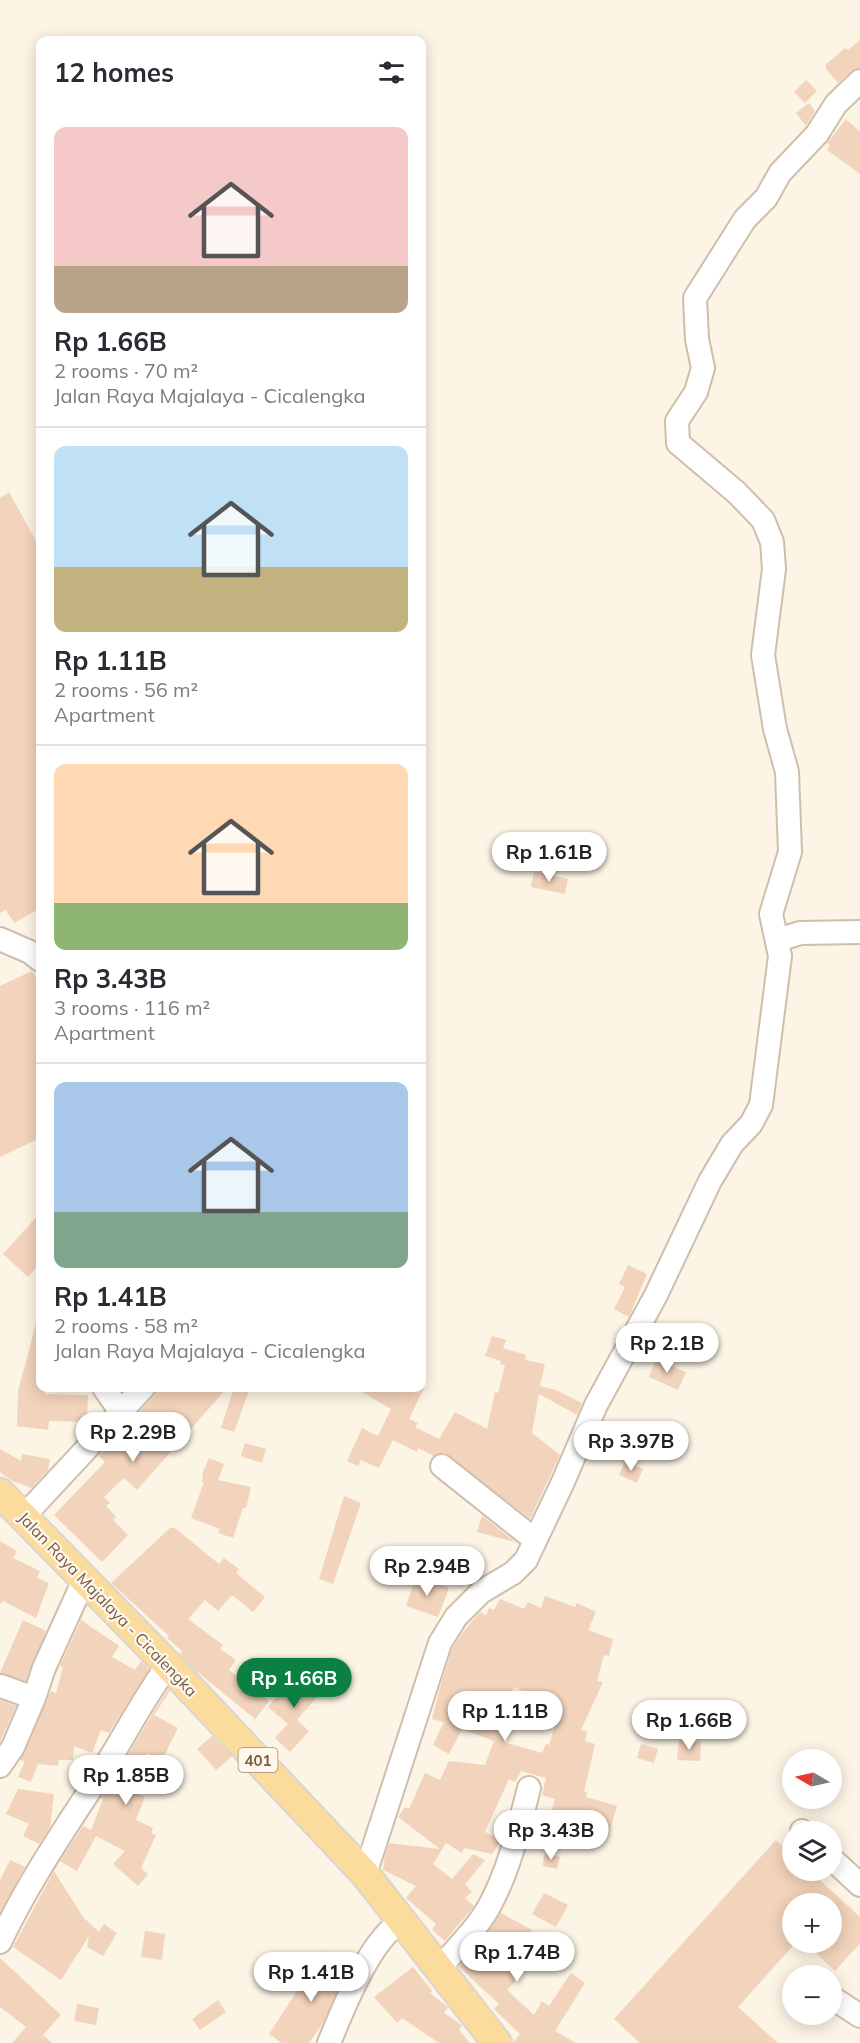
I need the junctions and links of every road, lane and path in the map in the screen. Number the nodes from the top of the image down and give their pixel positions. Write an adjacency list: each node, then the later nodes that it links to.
1 (860, 81): 4 (street)
2 (860, 933): 4 (street)
3 (0, 939): 5 (street)
4 (778, 940): 12 (street)
5 (36, 957)
6 (107, 1392): 8 (street)
7 (139, 1392): 8 (street)
8 (121, 1412): 11 (street)
9 (442, 1466): 12 (street)
10 (0, 1493): 11 (main road, Jalan Raya Majalaya - Cicalengka / 401)
11 (23, 1516): 13 (main road, Jalan Raya Majalaya - Cicalengka / 401)
12 (534, 1540): 20 (street)
13 (85, 1578): 14 (main road, Jalan Raya Majalaya - Cicalengka / 401); 16 (street)
14 (168, 1665): 20 (main road, Jalan Raya Majalaya - Cicalengka / 401); 23 (street)
15 (1, 1686): 16 (street)
16 (34, 1698): 17 (street)
17 (0, 1766)
18 (529, 1788): 24 (street)
19 (842, 1868): 21 (street)
20 (365, 1874): 22 (main road, Jalan Raya Majalaya - Cicalengka / 401)
21 (860, 1885)
22 (402, 1921): 24 (main road, Jalan Raya Majalaya - Cicalengka / 401); 27 (street)
23 (0, 1942)
24 (440, 1968): 28 (main road, Jalan Raya Majalaya - Cicalengka / 401)
25 (842, 2004): 26 (street)
26 (860, 2016)
27 (329, 2043)
28 (497, 2043)

